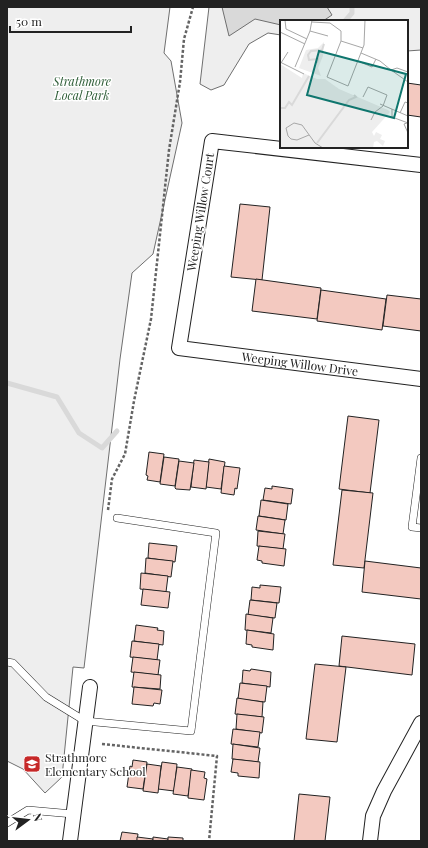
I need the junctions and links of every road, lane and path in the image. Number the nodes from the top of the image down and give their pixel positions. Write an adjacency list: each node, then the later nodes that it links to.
1 (193, 7): 6 (path)
2 (421, 166): 3 (street, Weeping Willow Court)
3 (179, 348): 4 (street, Weeping Willow Drive)
4 (421, 379)
5 (421, 458): 7 (lane)
6 (117, 518): 10 (lane)
7 (421, 528)
8 (7, 662): 10 (lane)
9 (90, 687): 10 (street)
10 (85, 721): 13 (street)
11 (421, 723): 17 (street)
12 (102, 744): 16 (path)
13 (73, 814): 14 (lane); 15 (street)
14 (7, 823)
15 (70, 841)
16 (209, 841)
17 (370, 841)

